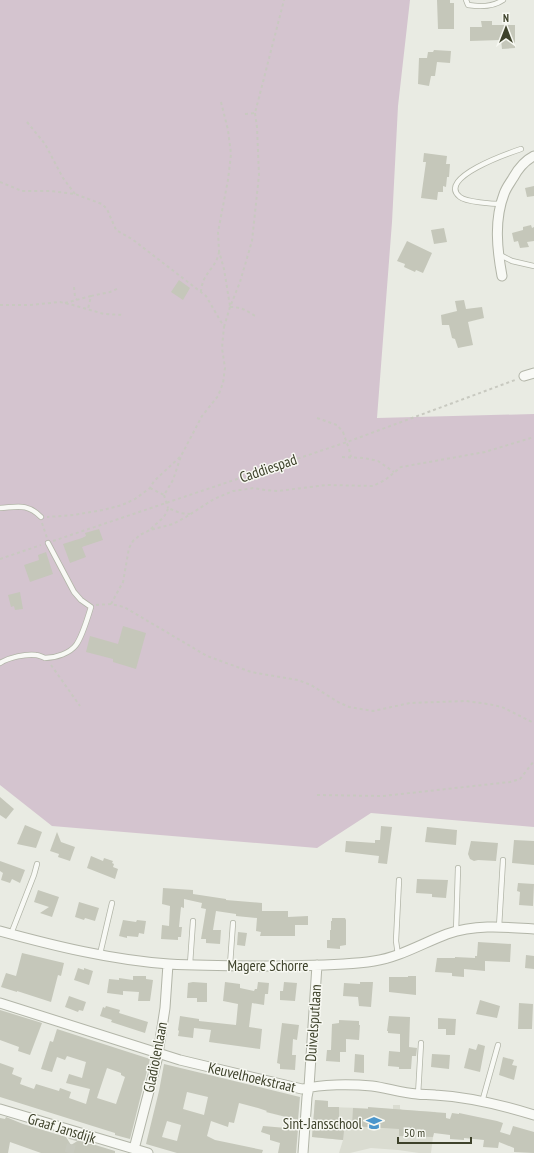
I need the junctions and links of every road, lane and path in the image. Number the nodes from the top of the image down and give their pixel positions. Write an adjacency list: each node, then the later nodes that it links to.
1 (284, 0): 5 (path)
2 (466, 0): 3 (lane)
3 (503, 0)
4 (221, 102): 13 (path)
5 (256, 113): 6 (path); 24 (path)
6 (245, 114)
7 (27, 122): 11 (path)
8 (520, 149): 12 (lane)
9 (534, 156): 12 (street)
10 (0, 182): 11 (path)
11 (75, 194): 19 (path)
12 (502, 204): 14 (street)
13 (219, 251): 19 (path); 24 (path)
14 (498, 254): 15 (lane); 16 (street)
15 (534, 266)
16 (502, 276)
17 (74, 287): 21 (path)
18 (119, 288): 20 (path)
19 (201, 292): 28 (path)
20 (91, 296): 21 (path); 25 (path)
21 (77, 300): 22 (path)
22 (63, 303): 23 (path); 25 (path)
23 (0, 305)
24 (230, 307): 27 (path); 28 (path)
25 (88, 309): 26 (path)
26 (124, 315)
27 (255, 316)
28 (224, 327): 34 (path)
29 (534, 373): 30 (street)
30 (524, 376): 33 (path, Caddiespad)
31 (317, 418): 33 (path, bridge)
32 (534, 437): 37 (path)
33 (347, 442): 36 (path, bridge); 40 (path, Caddiespad)
34 (181, 456): 38 (path); 39 (path)
35 (342, 457): 36 (path)
36 (351, 457): 37 (path)
37 (394, 472): 43 (path)
38 (150, 488): 39 (path); 44 (path)
39 (164, 496): 40 (path, bridge)
40 (166, 503): 42 (path, bridge); 46 (path, Caddiespad)
41 (0, 508): 44 (lane)
42 (168, 508): 43 (path); 45 (path)
43 (190, 514): 45 (path)
44 (41, 517): 46 (path)
45 (150, 530): 48 (path)
46 (48, 542): 47 (path, Caddiespad); 49 (lane)
47 (0, 559)
48 (111, 604): 49 (path); 53 (path)
49 (91, 607): 50 (lane)
50 (45, 658): 51 (lane); 52 (path)
51 (0, 662)
52 (80, 706)
53 (534, 723)
54 (534, 761): 55 (path)
55 (317, 795)
56 (503, 860): 63 (lane)
57 (37, 864): 67 (lane)
58 (458, 868): 66 (lane)
59 (400, 880): 69 (lane)
60 (112, 903): 68 (lane)
61 (193, 921): 71 (lane)
62 (232, 923): 72 (lane)
63 (499, 927): 64 (street, Magere Schorre); 66 (street, Magere Schorre)
64 (534, 929)
65 (0, 931): 67 (street, Magere Schorre)
66 (456, 932): 69 (street, Magere Schorre)
67 (11, 934): 68 (street, Magere Schorre)
68 (100, 954): 70 (street, Magere Schorre)
69 (398, 955): 73 (street, Magere Schorre)
70 (168, 964): 71 (street, Magere Schorre); 77 (street, Gladiolenlaan)
71 (190, 964): 72 (street, Magere Schorre)
72 (230, 965): 73 (street, Magere Schorre)
73 (317, 965): 78 (street, Duivelsputlaan)
74 (0, 1003): 77 (street, Keuvelhoekstraat)
75 (422, 1043): 79 (lane)
76 (498, 1045): 80 (lane)
77 (158, 1054): 78 (street, Keuvelhoekstraat); 83 (street, Gladiolenlaan)
78 (309, 1087): 79 (street, Keuvelhoekstraat); 85 (street, Duivelsputlaan)
79 (418, 1095): 80 (street, Keuvelhoekstraat)
80 (482, 1102): 82 (street, Keuvelhoekstraat)
81 (0, 1109): 83 (street, Graaf Jansdijk)
82 (534, 1114)
83 (134, 1149): 84 (street, Graaf Jansdijk)
84 (148, 1153)
85 (303, 1153)

